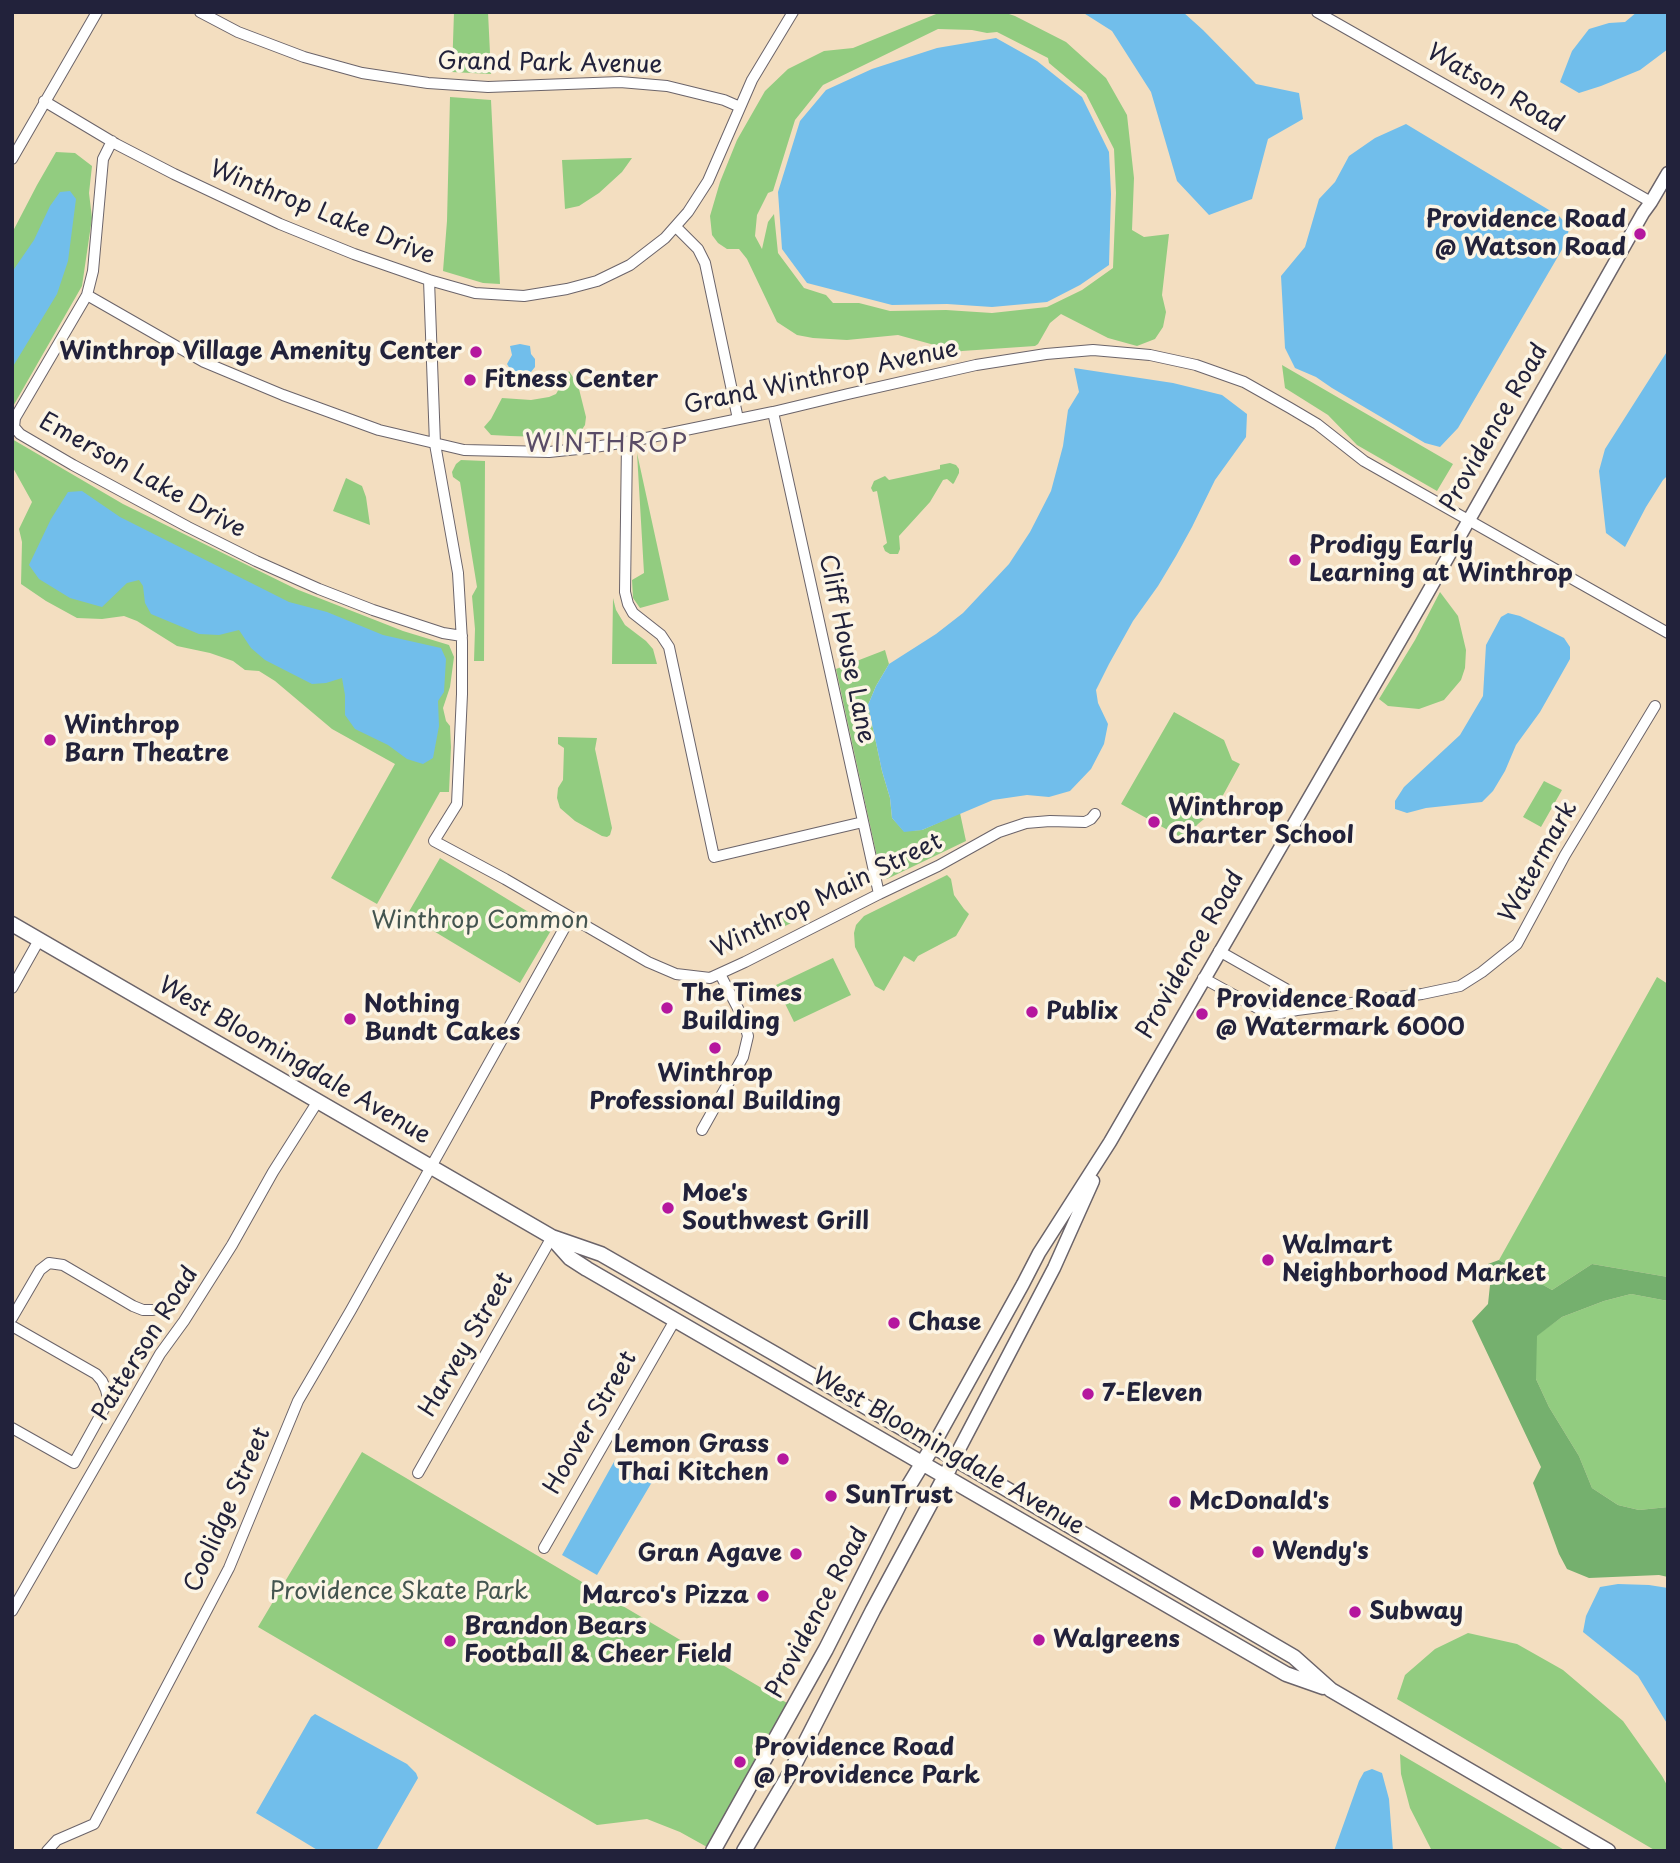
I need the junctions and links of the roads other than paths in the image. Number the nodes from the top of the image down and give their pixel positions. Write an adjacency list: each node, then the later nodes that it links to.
1 (97, 12): 5 (street)
2 (201, 12): 6 (street, Grand Park Avenue)
3 (793, 12): 6 (street, Winthrop Lake Drive)
4 (1317, 12): 10 (street, Watson Road)
5 (44, 101): 7 (street, Winthrop Lake Drive); 8 (street)
6 (740, 107): 11 (street, Winthrop Lake Drive)
7 (112, 141): 12 (street, Winthrop Lake Drive); 13 (street, Emerson Lake Drive)
8 (12, 159)
9 (1668, 173): 10 (street, Providence Road)
10 (1651, 202): 18 (street, Providence Road)
11 (676, 226): 12 (street, Winthrop Lake Drive); 15 (street)
12 (429, 280): 17 (street)
13 (87, 295): 17 (street, Grand Winthrop Avenue); 20 (street, Emerson Lake Drive)
14 (773, 412): 15 (street, Grand Winthrop Avenue); 18 (street, Grand Winthrop Avenue); 23 (street, Cliff House Lane)
15 (738, 418): 16 (street, Grand Winthrop Avenue)
16 (627, 442): 17 (street, Grand Winthrop Avenue); 23 (street)
17 (435, 443): 20 (street)
18 (1468, 521): 19 (street, Grand Winthrop Avenue); 28 (street, Providence Road)
19 (1668, 634)
20 (462, 636): 25 (street, Winthrop Main Street)
21 (1655, 706): 32 (street, Watermark)
22 (1095, 814): 24 (street, Winthrop Main Street)
23 (863, 822): 24 (street, Cliff House Lane)
24 (879, 894): 29 (street, Winthrop Main Street)
25 (570, 918): 29 (street, Winthrop Main Street); 36 (street, Coolidge Street)
26 (12, 925): 27 (main road, West Bloomingdale Avenue)
27 (39, 940): 31 (street); 33 (main road, West Bloomingdale Avenue)
28 (1219, 951): 30 (street, Providence Road); 32 (street)
29 (720, 974): 34 (street)
30 (1203, 978): 32 (street, Watermark); 35 (street, Providence Road)
31 (12, 988)
32 (1297, 1010)
33 (318, 1101): 36 (main road, West Bloomingdale Avenue); 51 (street, Patterson Road)
34 (702, 1130)
35 (1110, 1142): 45 (street, Providence Road); 46 (street, Providence Road)
36 (431, 1167): 37 (main road, West Bloomingdale Avenue); 53 (street, Coolidge Street)
37 (552, 1237): 38 (main road, West Bloomingdale Avenue); 39 (main road, West Bloomingdale Avenue); 48 (street, Harvey Street)
38 (587, 1269): 39 (main road); 42 (main road, West Bloomingdale Avenue)
39 (677, 1298): 45 (main road, West Bloomingdale Avenue)
40 (153, 1310): 41 (street)
41 (12, 1318)
42 (675, 1320): 47 (main road, West Bloomingdale Avenue); 50 (street, Hoover Street)
43 (12, 1326): 44 (street)
44 (12, 1428)
45 (933, 1446): 46 (main road, West Bloomingdale Avenue); 47 (main road, Providence Road)
46 (954, 1459): 49 (main road, Providence Road); 52 (main road, West Bloomingdale Avenue)
47 (922, 1463): 49 (main road, West Bloomingdale Avenue); 54 (main road, Providence Road)
48 (418, 1472)
49 (945, 1477): 52 (main road, West Bloomingdale Avenue); 55 (main road, Providence Road)
50 (544, 1548)
51 (12, 1611)
52 (1331, 1690): 56 (main road, West Bloomingdale Avenue)
53 (47, 1851)
54 (713, 1851)
55 (744, 1851)
56 (1608, 1851)

